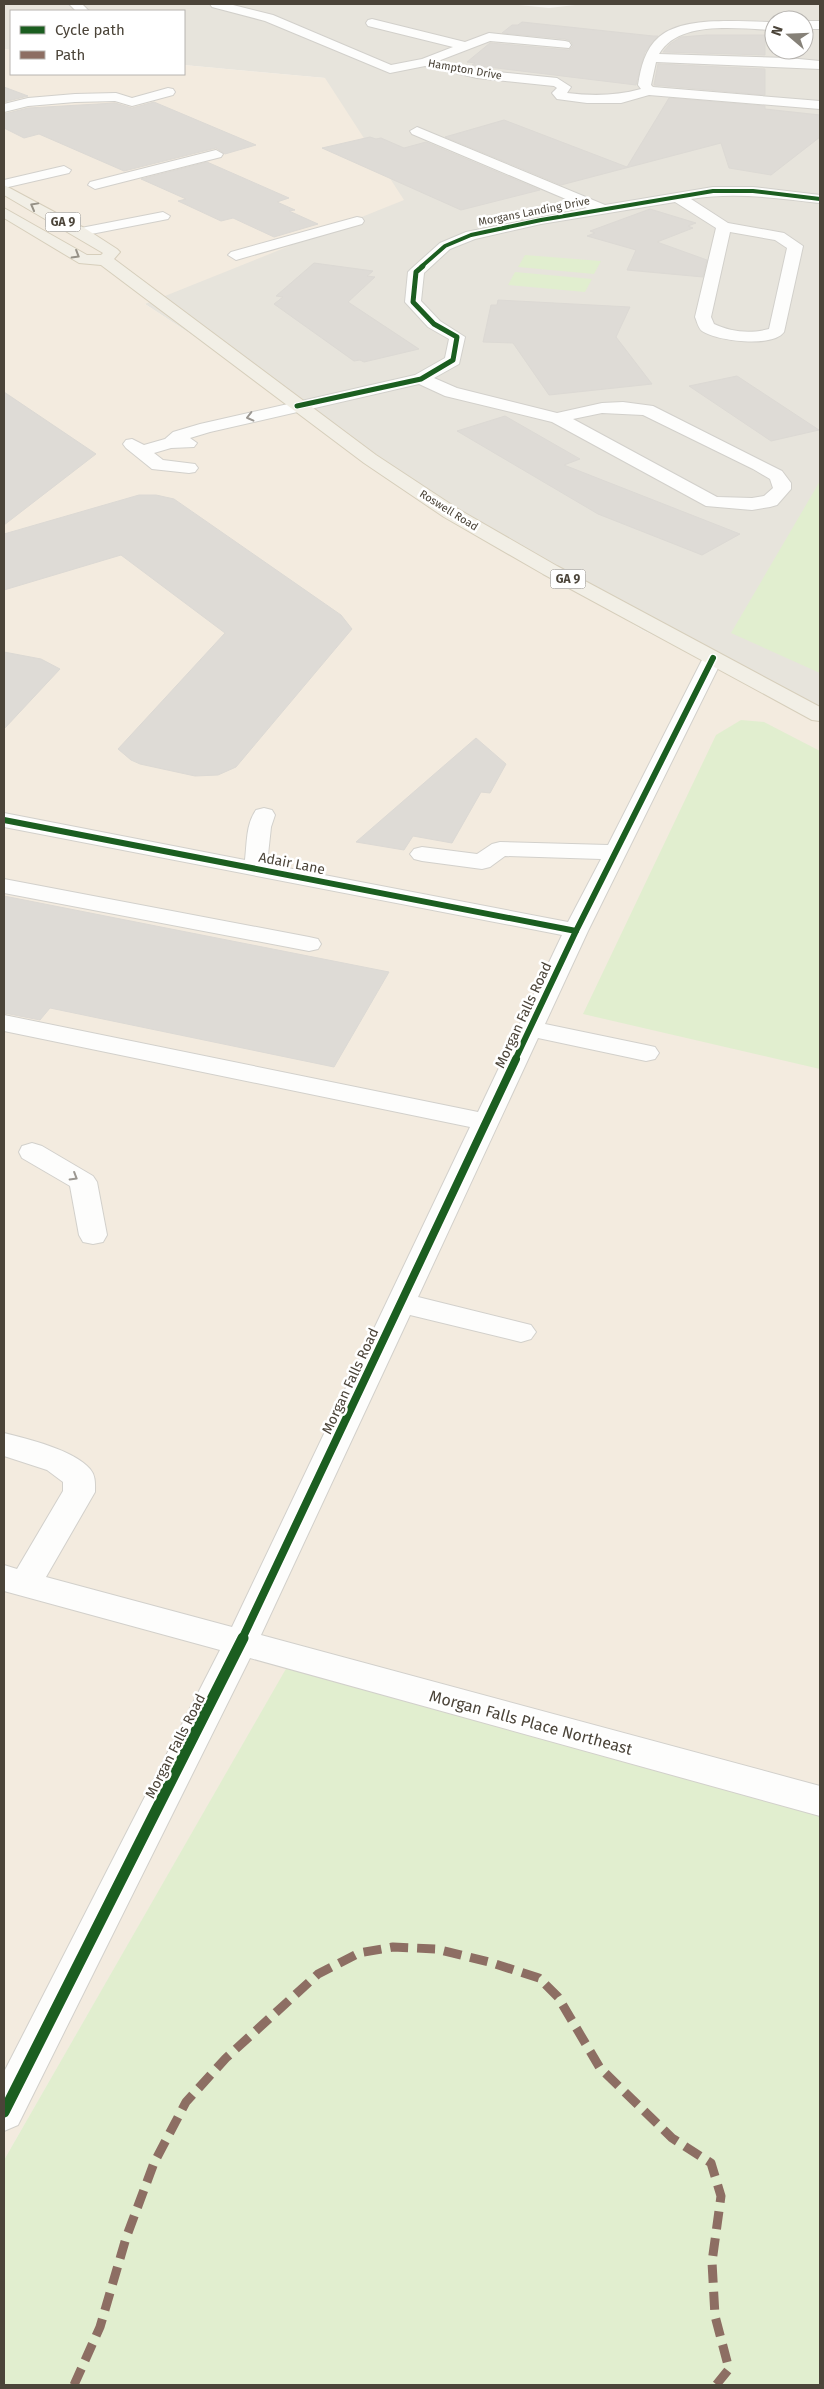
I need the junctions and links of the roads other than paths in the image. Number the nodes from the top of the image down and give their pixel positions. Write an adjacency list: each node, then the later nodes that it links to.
1 (216, 4): 7 (street, Hampton Drive)
2 (372, 23): 5 (street)
3 (764, 26): 6 (street)
4 (565, 45): 5 (street)
5 (466, 46): 7 (street)
6 (650, 58): 8 (street); 10 (street)
7 (425, 62): 10 (street, Hampton Drive)
8 (820, 64)
9 (38, 88): 12 (street)
10 (649, 91): 13 (street, Hampton Drive)
11 (168, 92): 14 (street)
12 (4, 96)
13 (820, 104)
14 (4, 108)
15 (417, 131): 23 (street)
16 (216, 154): 19 (street)
17 (64, 170): 18 (street)
18 (4, 184)
19 (95, 184)
20 (4, 189): 28 (main road, GA 9, one-way to 20)
21 (678, 197): 22 (street, Morgans Landing Drive); 23 (street, Morgans Landing Drive); 27 (street)
22 (820, 199)
23 (602, 209): 31 (street, Morgans Landing Drive)
24 (4, 212): 30 (main road, GA 9, one-way to 30)
25 (163, 216): 28 (street)
26 (356, 221): 29 (street)
27 (724, 227): 27 (street)
28 (81, 232): 30 (main road, GA 9)
29 (236, 255)
30 (105, 260): 32 (main road, Roswell Road / GA 9)
31 (422, 378): 32 (street, Morgans Landing Drive); 33 (street)
32 (305, 411): 34 (street, Morgans Landing Drive); 35 (main road, Roswell Road / GA 9)
33 (558, 418): 33 (street)
34 (189, 468)
35 (713, 658): 36 (main road, Roswell Road / GA 9); 39 (street, Morgan Falls Road)
36 (820, 715)
37 (264, 816): 41 (street)
38 (4, 820): 41 (street, Adair Lane)
39 (616, 852): 40 (street); 43 (street, Morgan Falls Road)
40 (422, 854)
41 (255, 869): 43 (street, Adair Lane)
42 (4, 886): 44 (street)
43 (576, 931): 46 (street, Morgan Falls Road)
44 (309, 944)
45 (4, 1023): 48 (street)
46 (530, 1029): 47 (street); 48 (street, Morgan Falls Road)
47 (646, 1053)
48 (486, 1122): 51 (street, Morgan Falls Road)
49 (32, 1152): 50 (street, one-way to 50)
50 (93, 1235)
51 (401, 1303): 52 (street); 55 (street, Morgan Falls Road)
52 (521, 1332)
53 (4, 1444): 54 (street)
54 (15, 1580): 55 (street, Morgan Falls Place Northeast)
55 (241, 1642): 56 (street, Morgan Falls Place Northeast); 57 (street, Morgan Falls Road)
56 (820, 1802)
57 (4, 2112)

